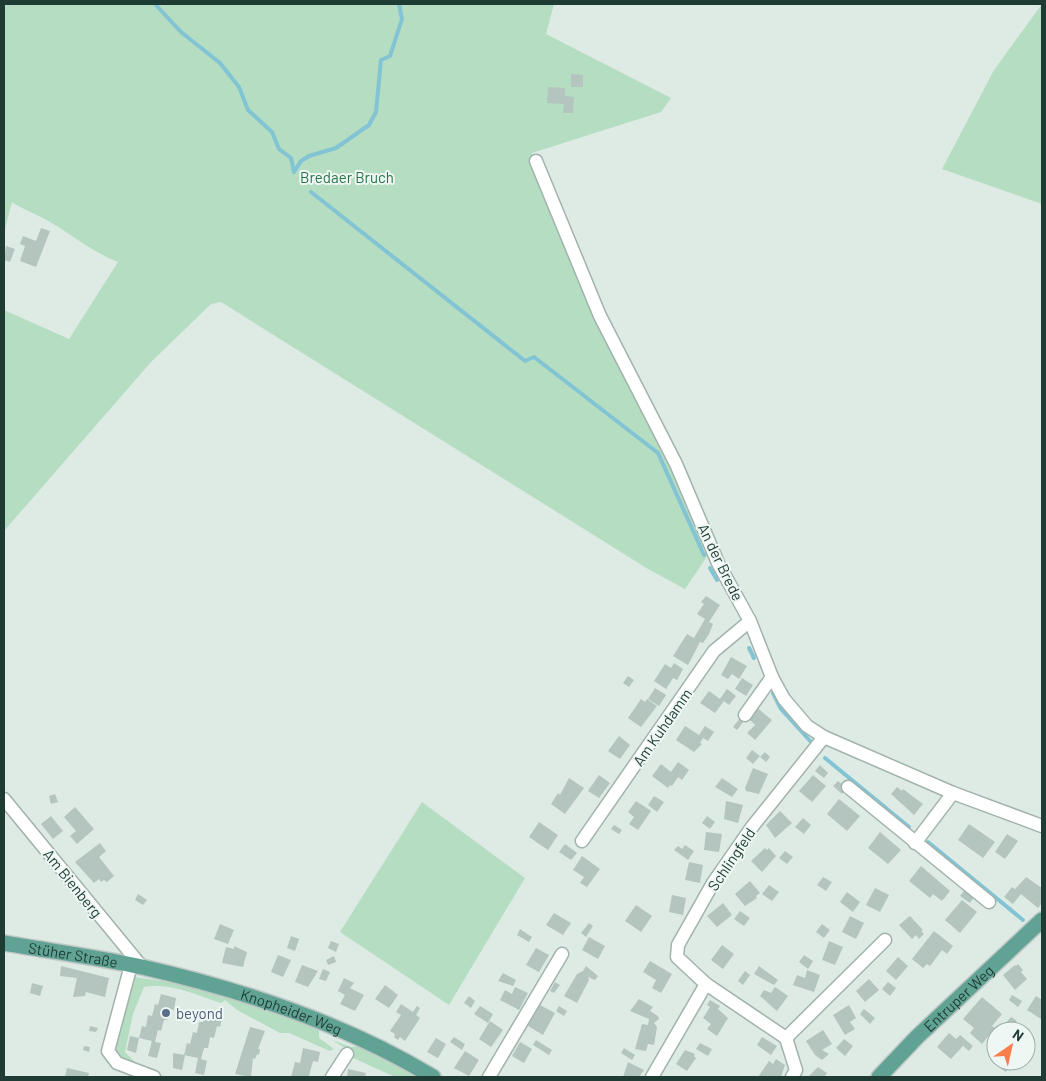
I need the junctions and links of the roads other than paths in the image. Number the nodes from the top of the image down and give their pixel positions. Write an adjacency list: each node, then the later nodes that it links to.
1 (536, 161): 2 (street, An der Brede)
2 (750, 621): 3 (street, An der Brede); 10 (street, Am Kuhdamm)
3 (772, 677): 4 (street); 5 (street, An der Brede)
4 (745, 715)
5 (824, 737): 7 (street, An der Brede); 18 (street, Schlingfeld)
6 (848, 787): 11 (street)
7 (953, 793): 9 (street, An der Brede); 11 (street)
8 (4, 798): 17 (street, Am Bienberg)
9 (1042, 826)
10 (582, 841)
11 (915, 843): 12 (street)
12 (989, 902)
13 (1042, 920): 28 (main road, Entruper Weg)
14 (885, 940): 19 (street)
15 (4, 943): 17 (main road, Stüher Straße)
16 (562, 954): 25 (street)
17 (137, 966): 21 (street); 24 (main road, Knopheider Weg)
18 (706, 984): 19 (street, Schlingfeld); 26 (street)
19 (786, 1038): 27 (street)
20 (347, 1054): 23 (street)
21 (139, 1074): 22 (street)
22 (154, 1077)
23 (332, 1077)
24 (432, 1077)
25 (489, 1077)
26 (652, 1077)
27 (792, 1077)
28 (879, 1077)

